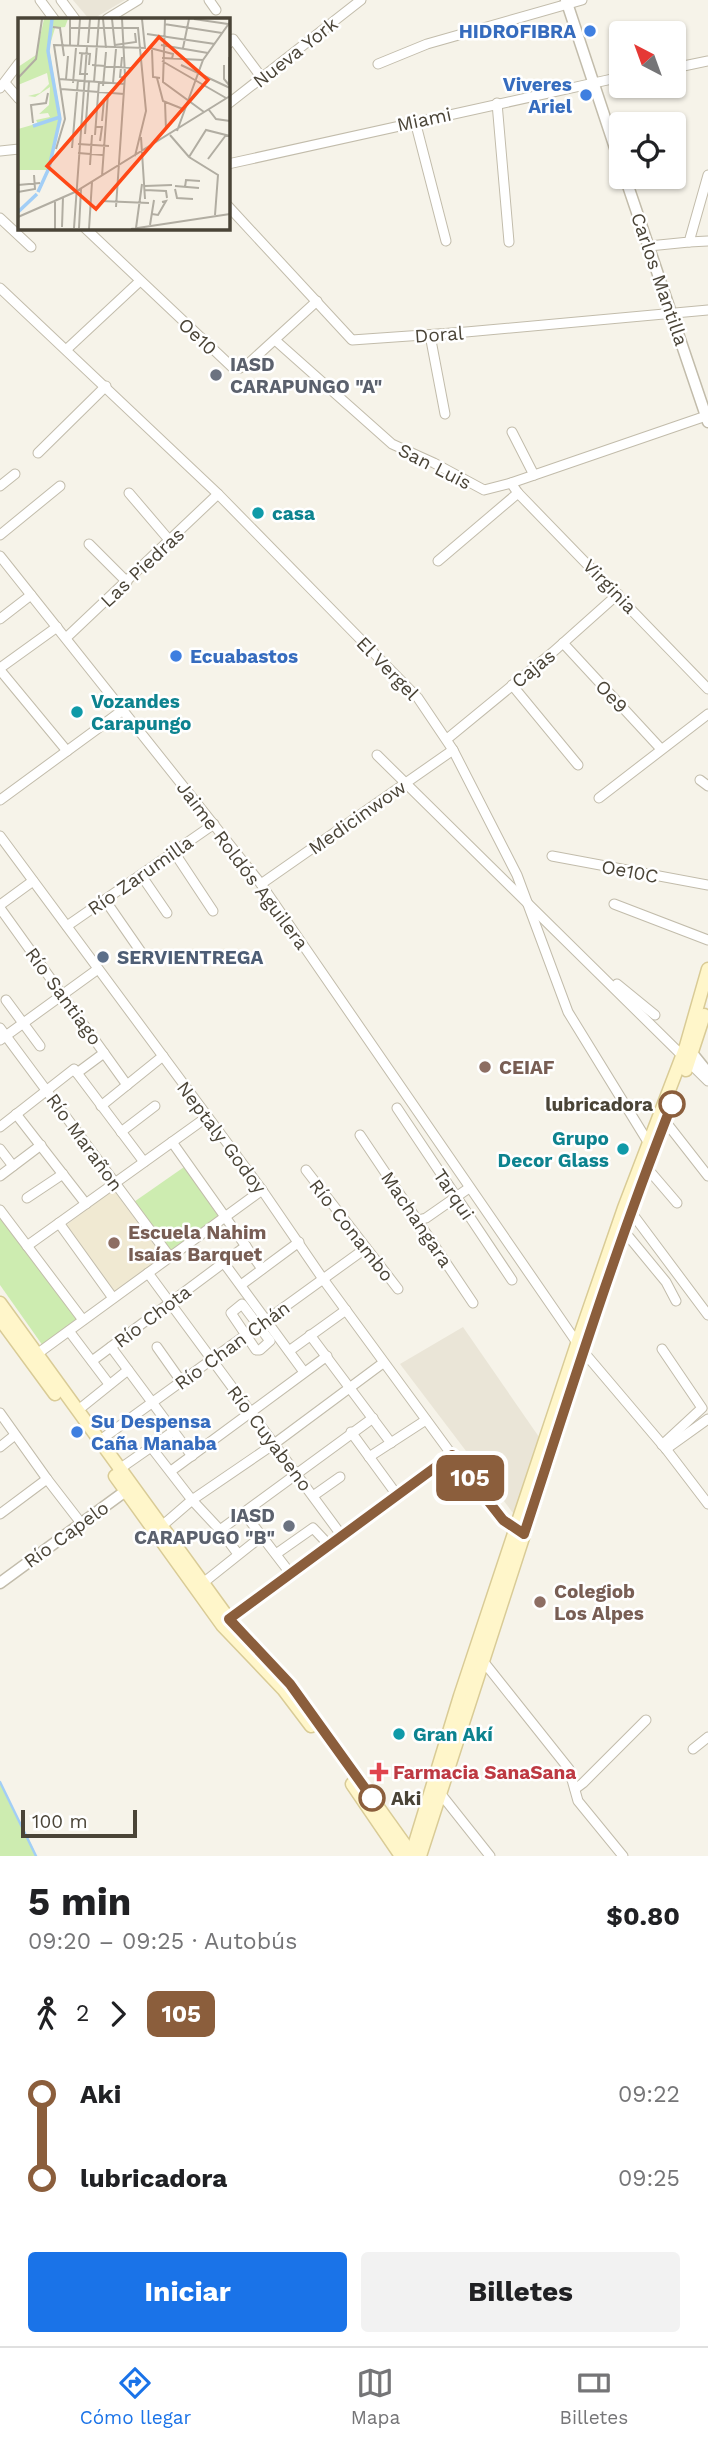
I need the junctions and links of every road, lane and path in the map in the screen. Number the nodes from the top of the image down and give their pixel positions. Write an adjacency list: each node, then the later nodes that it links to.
1 (40, 0): 9 (street)
2 (61, 0): 10 (street)
3 (138, 0): 11 (street)
4 (209, 0): 8 (street)
5 (362, 0): 17 (street, Nueva York)
6 (582, 0): 7 (street)
7 (566, 2): 15 (street); 19 (street)
8 (216, 10)
9 (53, 18)
10 (74, 18)
11 (109, 18)
12 (229, 43): 17 (street)
13 (708, 61): 16 (street)
14 (18, 64): 20 (street)
15 (378, 64)
16 (686, 66)
17 (262, 78): 22 (street, Nueva York)
18 (609, 79): 19 (street, Miami)
19 (593, 82): 23 (street, Miami); 25 (street)
20 (2, 85): 21 (street)
21 (18, 98)
22 (229, 103)
23 (497, 103): 24 (street, Miami); 36 (street)
24 (415, 121): 28 (street, Miami); 34 (street)
25 (609, 130)
26 (18, 149): 27 (street)
27 (0, 151)
28 (229, 164)
29 (708, 175): 37 (street)
30 (629, 189): 38 (street, Carlos Mantilla)
31 (229, 207): 42 (street, Doral)
32 (0, 218): 39 (street)
33 (86, 229): 40 (street, Oe10)
34 (446, 241)
35 (708, 241): 37 (street)
36 (509, 242)
37 (689, 242): 38 (street)
38 (649, 246): 44 (street, Carlos Mantilla)
39 (31, 247)
40 (140, 281): 46 (street, Oe10); 47 (street)
41 (0, 288): 47 (street, El Vergel)
42 (317, 301): 45 (street, Doral); 46 (street, Oe10)
43 (708, 310): 44 (street, Doral)
44 (673, 314): 45 (street, Doral); 50 (street, Carlos Mantilla)
45 (430, 335): 49 (street)
46 (275, 340): 55 (street, San Luis)
47 (67, 349): 48 (street, El Vergel)
48 (106, 386): 52 (street); 60 (street, El Vergel)
49 (445, 414)
50 (707, 419): 54 (street, San Luis)
51 (512, 432): 54 (street)
52 (38, 453)
53 (15, 474): 56 (street)
54 (534, 475): 55 (street, San Luis)
55 (511, 483): 59 (street, Virginia)
56 (0, 486)
57 (60, 486): 61 (street)
58 (129, 493): 62 (street)
59 (518, 493): 65 (street); 69 (street, Virginia)
60 (218, 494): 62 (street, Las Piedras); 80 (street, El Vergel)
61 (0, 535)
62 (170, 541): 68 (street, Las Piedras)
63 (89, 544): 68 (street)
64 (0, 555): 66 (street, Jaime Roldós Aguilera)
65 (438, 561)
66 (10, 569): 67 (street); 70 (street, Jaime Roldós Aguilera)
67 (0, 576)
68 (127, 582): 73 (street, Las Piedras)
69 (618, 594): 74 (street, Cajas); 77 (street, Virginia)
70 (31, 595): 71 (street); 72 (street, Jaime Roldós Aguilera)
71 (0, 619)
72 (57, 627): 73 (street, Jaime Roldós Aguilera); 75 (street)
73 (66, 638): 78 (street, Jaime Roldós Aguilera)
74 (563, 643): 76 (street, Cajas); 81 (street, Oe9)
75 (0, 669): 83 (street)
76 (512, 685): 80 (street, Cajas); 85 (street)
77 (708, 689)
78 (123, 710): 83 (street); 88 (street, Jaime Roldós Aguilera)
79 (708, 714): 81 (street)
80 (447, 739): 82 (street, El Vergel)
81 (661, 749): 86 (street)
82 (453, 750): 94 (street, Medicinwow); 101 (street, El Vergel)
83 (67, 751): 87 (street)
84 (377, 755): 119 (street)
85 (578, 765)
86 (599, 798)
87 (0, 800)
88 (214, 824): 90 (street, Río Zarumilla); 94 (street, Jaime Roldós Aguilera)
89 (0, 836): 93 (street, Neptaly Godoy)
90 (174, 852): 92 (street, Río Zarumilla); 99 (street)
91 (552, 856): 95 (street, Oe10C)
92 (141, 875): 96 (street, Río Zarumilla); 100 (street)
93 (33, 881): 98 (street); 102 (street, Neptaly Godoy)
94 (261, 884): 143 (street, Jaime Roldós Aguilera)
95 (708, 885)
96 (105, 900): 102 (street, Río Zarumilla); 104 (street)
97 (614, 904): 103 (street)
98 (0, 906): 107 (street, Río Santiago)
99 (213, 911)
100 (167, 913)
101 (533, 918): 110 (street); 132 (street, El Vergel)
102 (67, 926): 105 (street, Neptaly Godoy)
103 (708, 940)
104 (141, 953)
105 (99, 969): 107 (street); 116 (street, Neptaly Godoy)
106 (708, 969): 114 (main road)
107 (62, 994): 111 (street); 115 (street, Río Santiago)
108 (6, 1000): 111 (street)
109 (708, 1001): 114 (main road)
110 (655, 1015)
111 (23, 1023): 112 (street); 113 (street)
112 (2, 1034): 121 (street, Río Marañon)
113 (40, 1046)
114 (689, 1050): 118 (street); 127 (main road); 132 (main road)
115 (104, 1053): 117 (street); 120 (street, Río Santiago)
116 (163, 1056): 120 (street); 126 (street, Neptaly Godoy)
117 (75, 1071): 121 (street); 122 (street)
118 (708, 1073)
119 (708, 1081)
120 (127, 1085): 122 (street)
121 (47, 1090): 125 (street); 142 (street, Río Marañon)
122 (102, 1106): 129 (street)
123 (155, 1107): 129 (street)
124 (397, 1108): 145 (street, Tarqui)
125 (16, 1114): 128 (street); 133 (street)
126 (207, 1117): 131 (street); 144 (street, Neptaly Godoy)
127 (665, 1122): 137 (main road); 141 (street)
128 (0, 1127)
129 (121, 1132): 135 (street)
130 (360, 1135): 152 (street, Machangara)
131 (172, 1142): 135 (street); 151 (street)
132 (648, 1142): 182 (main road)
133 (41, 1145): 136 (street); 139 (street)
134 (0, 1149): 136 (street)
135 (144, 1162): 142 (street)
136 (13, 1166): 140 (street)
137 (647, 1168): 147 (street); 150 (main road)
138 (306, 1170): 158 (street, Río Conambo)
139 (63, 1174): 146 (street); 148 (street)
140 (0, 1176)
141 (708, 1176)
142 (114, 1183): 148 (street); 159 (street, Río Marañon)
143 (469, 1188): 145 (street); 182 (street, Jaime Roldós Aguilera)
144 (262, 1190): 151 (street); 155 (street, Neptaly Godoy)
145 (456, 1196): 152 (street); 164 (street, Tarqui)
146 (27, 1198)
147 (677, 1203)
148 (86, 1204): 153 (street)
149 (0, 1210): 156 (street)
150 (631, 1212): 154 (main road); 173 (street)
151 (226, 1217): 157 (street); 159 (street)
152 (418, 1220): 171 (street, Machangara)
153 (59, 1223): 156 (street); 167 (street)
154 (624, 1231): 168 (street); 182 (main road)
155 (299, 1242): 161 (street); 163 (street, Neptaly Godoy)
156 (27, 1246): 175 (street)
157 (246, 1246): 160 (street, Río Chota); 161 (street)
158 (366, 1248): 163 (street, Río Chan Chán); 166 (street, Río Conambo)
159 (170, 1257): 162 (street)
160 (224, 1262): 165 (street); 170 (street, Río Chota)
161 (262, 1269): 165 (street)
162 (148, 1273): 167 (street); 170 (street, Río Cuyabeno)
163 (323, 1279): 172 (street, Neptaly Godoy); 176 (street, Río Chan Chán)
164 (512, 1280)
165 (241, 1285): 176 (street)
166 (398, 1289)
167 (113, 1298): 175 (street)
168 (676, 1301)
169 (0, 1303): 185 (main road)
170 (170, 1303): 180 (street, Río Chota); 187 (street, Río Cuyabeno)
171 (473, 1303)
172 (346, 1310): 179 (street); 189 (street, Neptaly Godoy)
173 (708, 1315)
174 (0, 1319): 214 (main road)
175 (83, 1320): 177 (street)
176 (262, 1323): 178 (street, Río Chan Chán); 178 (street); 178 (street); 184 (street)
177 (69, 1331): 185 (street); 188 (street)
178 (245, 1335): 187 (street, Río Chan Chán)
179 (310, 1335): 184 (street); 186 (street)
180 (111, 1347): 188 (street, Río Chota); 190 (street)
181 (157, 1347): 192 (street)
182 (580, 1347): 210 (street, Jaime Roldós Aguilera); 229 (main road)
183 (662, 1349): 210 (street)
184 (289, 1351): 191 (street)
185 (37, 1354): 196 (main road)
186 (327, 1356): 191 (street); 194 (street)
187 (211, 1360): 192 (street, Río Chan Chán); 197 (street, Río Cuyabeno)
188 (92, 1361): 193 (street)
189 (383, 1363): 194 (street); 201 (street, Neptaly Godoy)
190 (128, 1370): 193 (street); 195 (street)
191 (304, 1373): 197 (street)
192 (181, 1381): 195 (street, Río Chan Chán)
193 (109, 1384): 196 (street)
194 (351, 1386): 199 (street); 207 (street)
195 (152, 1402): 202 (street); 205 (street, Río Chan Chán)
196 (77, 1411): 205 (main road)
197 (251, 1412): 207 (street, Río Cuyabeno); 212 (street)
198 (0, 1413): 204 (street)
199 (373, 1418): 203 (street); 206 (street)
200 (708, 1419): 210 (street)
201 (426, 1420): 206 (street); 211 (street, Neptaly Godoy)
202 (174, 1431): 209 (street); 212 (street)
203 (351, 1432): 213 (street); 216 (street)
204 (15, 1435): 208 (street); 218 (street)
205 (99, 1441): 214 (main road)
206 (391, 1443): 213 (street)
207 (274, 1444): 216 (street, Río Cuyabeno); 222 (street)
208 (0, 1447)
209 (151, 1447): 214 (street); 215 (street)
210 (664, 1447): 223 (street, Jaime Roldós Aguilera)
211 (452, 1455): 220 (street); 229 (street, Neptaly Godoy)
212 (192, 1456): 215 (street)
213 (369, 1457): 220 (street)
214 (117, 1471): 219 (main road)
215 (172, 1471): 222 (street)
216 (296, 1474): 221 (street, Río Cuyabeno); 224 (street)
217 (340, 1477): 221 (street)
218 (47, 1479): 225 (street); 226 (street)
219 (129, 1488): 226 (street, Río Capelo); 227 (main road); 238 (main road)
220 (397, 1495): 231 (street)
221 (313, 1496): 231 (street, Río Cuyabeno)
222 (192, 1500): 227 (street); 228 (street)
223 (708, 1504)
224 (243, 1513): 228 (street); 230 (street)
225 (0, 1514)
226 (81, 1523): 236 (street, Río Capelo)
227 (162, 1526): 237 (main road)
228 (220, 1530): 233 (street)
229 (520, 1532): 239 (main road); 245 (main road)
230 (262, 1536): 233 (street); 234 (street)
231 (342, 1536): 232 (street)
232 (329, 1545): 234 (street); 235 (street)
233 (238, 1554): 237 (street)
234 (276, 1554): 235 (street)
235 (290, 1573): 238 (street)
236 (0, 1583)
237 (203, 1583): 238 (main road)
238 (226, 1622): 246 (main road); 248 (main road)
239 (483, 1661): 243 (street); 244 (main road)
240 (646, 1720): 243 (street)
241 (708, 1737): 242 (street)
242 (693, 1749)
243 (575, 1789): 249 (street)
244 (440, 1793): 247 (street); 248 (main road)
245 (420, 1824): 246 (main road); 248 (main road)
246 (391, 1826): 248 (main road)
247 (484, 1854)
248 (412, 1856)
249 (623, 1856)

